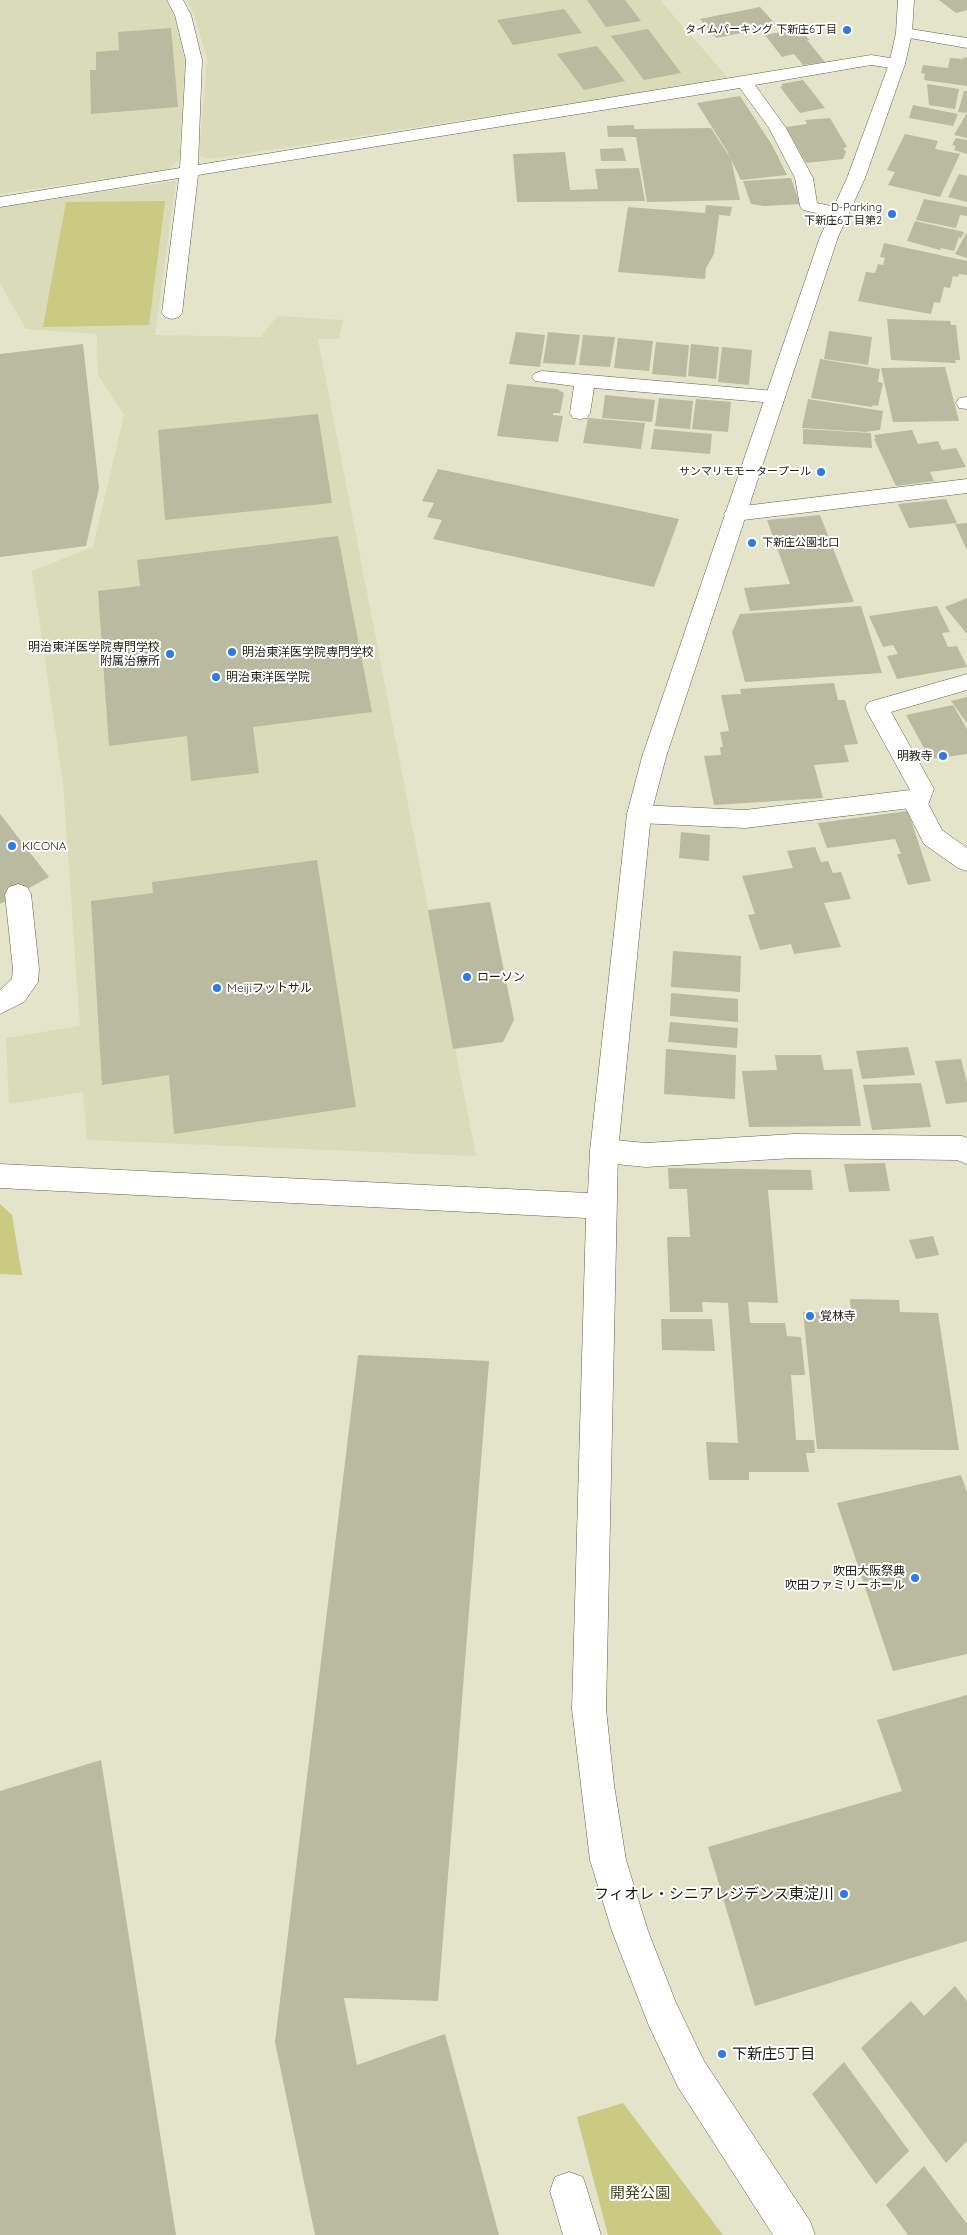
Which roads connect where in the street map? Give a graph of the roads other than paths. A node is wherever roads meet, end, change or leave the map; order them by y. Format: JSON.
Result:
{"nodes":[{"id":1,"x":175,"y":0,"type":"edge"},
{"id":2,"x":906,"y":0,"type":"edge"},
{"id":3,"x":904,"y":34,"type":"junction"},
{"id":4,"x":967,"y":43,"type":"edge"},
{"id":5,"x":897,"y":64,"type":"junction"},
{"id":6,"x":744,"y":82,"type":"junction"},
{"id":7,"x":189,"y":172,"type":"junction"},
{"id":8,"x":0,"y":202,"type":"edge"},
{"id":9,"x":840,"y":213,"type":"junction"},
{"id":10,"x":172,"y":313,"type":"dead end"},
{"id":11,"x":542,"y":377,"type":"dead end"},
{"id":12,"x":585,"y":380,"type":"junction"},
{"id":13,"x":775,"y":397,"type":"junction"},
{"id":14,"x":580,"y":413,"type":"dead end"},
{"id":15,"x":967,"y":486,"type":"edge"},
{"id":16,"x":735,"y":514,"type":"junction"},
{"id":17,"x":967,"y":682,"type":"edge"},
{"id":18,"x":913,"y":799,"type":"junction"},
{"id":19,"x":639,"y":814,"type":"junction"},
{"id":20,"x":967,"y":861,"type":"edge"},
{"id":21,"x":18,"y":894,"type":"dead end"},
{"id":22,"x":0,"y":1003,"type":"edge"},
{"id":23,"x":604,"y":1151,"type":"junction"},
{"id":24,"x":967,"y":1152,"type":"edge"},
{"id":25,"x":0,"y":1176,"type":"edge"},
{"id":26,"x":601,"y":1206,"type":"junction"},
{"id":27,"x":569,"y":2191,"type":"dead end"},
{"id":28,"x":582,"y":2235,"type":"edge"},
{"id":29,"x":796,"y":2235,"type":"edge"}],
"edges":[{"from":1,"to":7,"type":"street"},
{"from":2,"to":3,"type":"street"},
{"from":3,"to":4,"type":"street"},
{"from":3,"to":5,"type":"street"},
{"from":5,"to":6,"type":"street"},
{"from":5,"to":9,"type":"street"},
{"from":6,"to":7,"type":"street"},
{"from":6,"to":9,"type":"street"},
{"from":7,"to":8,"type":"street"},
{"from":7,"to":10,"type":"street"},
{"from":9,"to":13,"type":"street"},
{"from":11,"to":12,"type":"street"},
{"from":12,"to":13,"type":"street"},
{"from":12,"to":14,"type":"street"},
{"from":13,"to":16,"type":"street"},
{"from":15,"to":16,"type":"street"},
{"from":16,"to":19,"type":"street"},
{"from":17,"to":18,"type":"street"},
{"from":18,"to":19,"type":"street"},
{"from":18,"to":20,"type":"street"},
{"from":19,"to":23,"type":"street"},
{"from":21,"to":22,"type":"street"},
{"from":23,"to":24,"type":"street"},
{"from":23,"to":26,"type":"street"},
{"from":25,"to":26,"type":"street"},
{"from":26,"to":29,"type":"street"},
{"from":27,"to":28,"type":"street"}]}
